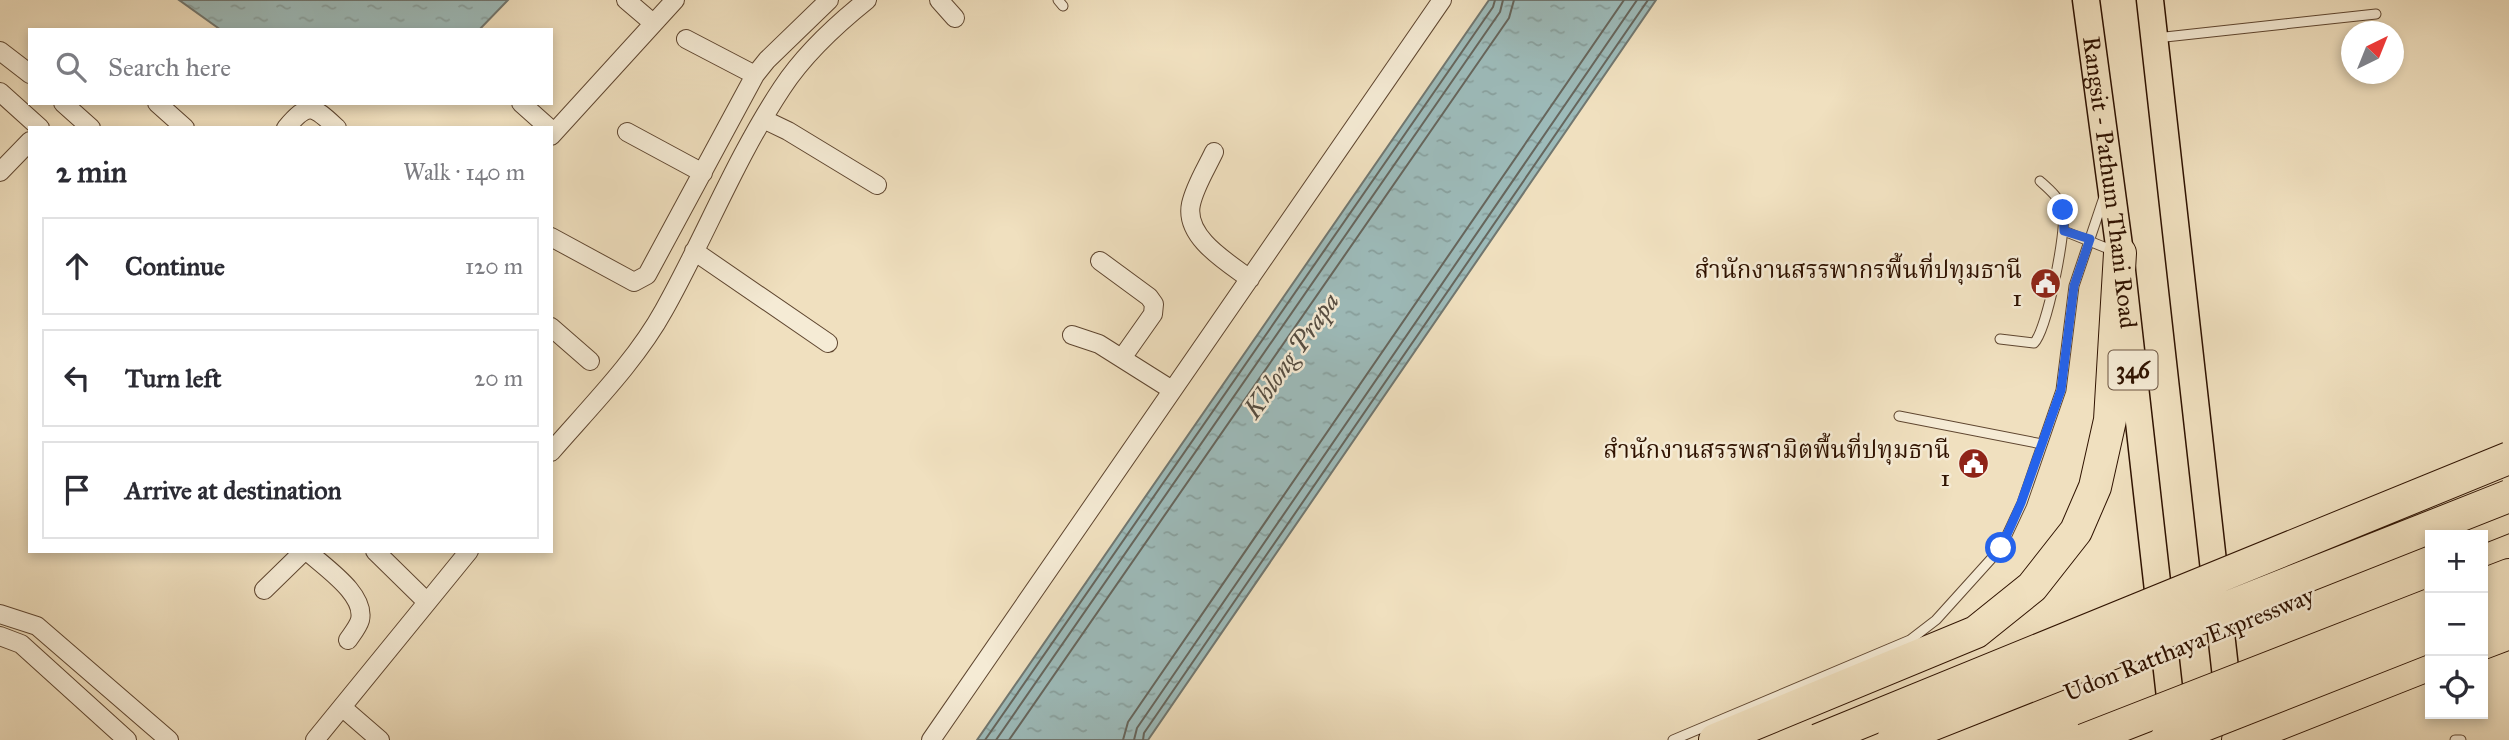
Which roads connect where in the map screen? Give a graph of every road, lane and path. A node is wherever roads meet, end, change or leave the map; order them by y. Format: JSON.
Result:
{"nodes":[{"id":1,"x":626,"y":0,"type":"edge"},
{"id":2,"x":674,"y":0,"type":"edge"},
{"id":3,"x":830,"y":0,"type":"edge"},
{"id":4,"x":867,"y":0,"type":"edge"},
{"id":5,"x":939,"y":0,"type":"edge"},
{"id":6,"x":1442,"y":0,"type":"edge"},
{"id":7,"x":2086,"y":0,"type":"edge"},
{"id":8,"x":2150,"y":0,"type":"edge"},
{"id":9,"x":2376,"y":14,"type":"dead end"},
{"id":10,"x":955,"y":18,"type":"dead end"},
{"id":11,"x":653,"y":23,"type":"junction"},
{"id":12,"x":686,"y":39,"type":"dead end"},
{"id":13,"x":2154,"y":39,"type":"junction"},
{"id":14,"x":0,"y":51,"type":"edge"},
{"id":15,"x":28,"y":72,"type":"edge"},
{"id":16,"x":755,"y":75,"type":"junction"},
{"id":17,"x":0,"y":92,"type":"edge"},
{"id":18,"x":65,"y":105,"type":"edge"},
{"id":19,"x":159,"y":105,"type":"edge"},
{"id":20,"x":523,"y":105,"type":"edge"},
{"id":21,"x":764,"y":119,"type":"junction"},
{"id":22,"x":38,"y":126,"type":"edge"},
{"id":23,"x":89,"y":126,"type":"edge"},
{"id":24,"x":183,"y":126,"type":"edge"},
{"id":25,"x":288,"y":126,"type":"edge"},
{"id":26,"x":335,"y":126,"type":"edge"},
{"id":27,"x":546,"y":126,"type":"edge"},
{"id":28,"x":553,"y":131,"type":"edge"},
{"id":29,"x":627,"y":132,"type":"dead end"},
{"id":30,"x":28,"y":143,"type":"edge"},
{"id":31,"x":1213,"y":152,"type":"dead end"},
{"id":32,"x":0,"y":172,"type":"edge"},
{"id":33,"x":703,"y":173,"type":"junction"},
{"id":34,"x":2110,"y":178,"type":"junction"},
{"id":35,"x":2040,"y":181,"type":"dead end"},
{"id":36,"x":877,"y":185,"type":"dead end"},
{"id":37,"x":2064,"y":231,"type":"junction"},
{"id":38,"x":553,"y":238,"type":"edge"},
{"id":39,"x":2090,"y":239,"type":"junction"},
{"id":40,"x":694,"y":251,"type":"junction"},
{"id":41,"x":2120,"y":253,"type":"junction"},
{"id":42,"x":1100,"y":261,"type":"dead end"},
{"id":43,"x":1250,"y":279,"type":"junction"},
{"id":44,"x":553,"y":329,"type":"edge"},
{"id":45,"x":1072,"y":335,"type":"dead end"},
{"id":46,"x":2000,"y":339,"type":"dead end"},
{"id":47,"x":828,"y":343,"type":"dead end"},
{"id":48,"x":1122,"y":358,"type":"junction"},
{"id":49,"x":590,"y":361,"type":"dead end"},
{"id":50,"x":1171,"y":390,"type":"junction"},
{"id":51,"x":1899,"y":416,"type":"dead end"},
{"id":52,"x":2042,"y":444,"type":"junction"},
{"id":53,"x":553,"y":450,"type":"edge"},
{"id":54,"x":2509,"y":458,"type":"edge"},
{"id":55,"x":2509,"y":496,"type":"edge"},
{"id":56,"x":2509,"y":516,"type":"edge"},
{"id":57,"x":2474,"y":530,"type":"edge"},
{"id":58,"x":2425,"y":549,"type":"edge"},
{"id":59,"x":303,"y":553,"type":"edge"},
{"id":60,"x":307,"y":553,"type":"edge"},
{"id":61,"x":377,"y":553,"type":"edge"},
{"id":62,"x":465,"y":553,"type":"edge"},
{"id":63,"x":2509,"y":575,"type":"edge"},
{"id":64,"x":2488,"y":583,"type":"edge"},
{"id":65,"x":264,"y":590,"type":"dead end"},
{"id":66,"x":428,"y":602,"type":"junction"},
{"id":67,"x":2509,"y":605,"type":"edge"},
{"id":68,"x":2425,"y":607,"type":"edge"},
{"id":69,"x":2488,"y":613,"type":"edge"},
{"id":70,"x":0,"y":614,"type":"edge"},
{"id":71,"x":37,"y":626,"type":"junction"},
{"id":72,"x":2509,"y":633,"type":"edge"},
{"id":73,"x":0,"y":636,"type":"edge"},
{"id":74,"x":2425,"y":637,"type":"edge"},
{"id":75,"x":348,"y":640,"type":"dead end"},
{"id":76,"x":2488,"y":641,"type":"edge"},
{"id":77,"x":22,"y":644,"type":"junction"},
{"id":78,"x":2425,"y":666,"type":"edge"},
{"id":79,"x":343,"y":708,"type":"junction"},
{"id":80,"x":128,"y":740,"type":"edge"},
{"id":81,"x":169,"y":740,"type":"edge"},
{"id":82,"x":315,"y":740,"type":"edge"},
{"id":83,"x":380,"y":740,"type":"edge"},
{"id":84,"x":931,"y":740,"type":"edge"},
{"id":85,"x":1674,"y":740,"type":"edge"},
{"id":86,"x":1715,"y":740,"type":"edge"},
{"id":87,"x":1818,"y":740,"type":"edge"},
{"id":88,"x":1893,"y":740,"type":"edge"},
{"id":89,"x":1947,"y":740,"type":"edge"},
{"id":90,"x":2084,"y":740,"type":"edge"},
{"id":91,"x":2166,"y":740,"type":"edge"},
{"id":92,"x":2175,"y":740,"type":"edge"},
{"id":93,"x":2235,"y":740,"type":"edge"},
{"id":94,"x":2455,"y":740,"type":"edge"},
{"id":95,"x":2461,"y":740,"type":"edge"}],
"edges":[{"from":1,"to":11,"type":"street"},
{"from":2,"to":11,"type":"street"},
{"from":3,"to":16,"type":"street"},
{"from":4,"to":21,"type":"street"},
{"from":5,"to":10,"type":"street"},
{"from":6,"to":43,"type":"street"},
{"from":7,"to":34,"type":"main road","name":"Rangsit - Pathum Thani Road","number":"346"},
{"from":8,"to":13,"type":"main road","number":"346"},
{"from":9,"to":13,"type":"lane"},
{"from":11,"to":28,"type":"street"},
{"from":12,"to":16,"type":"street"},
{"from":13,"to":93,"type":"main road","number":"346"},
{"from":14,"to":15,"type":"street"},
{"from":16,"to":33,"type":"street"},
{"from":17,"to":22,"type":"street"},
{"from":18,"to":23,"type":"street"},
{"from":19,"to":24,"type":"street"},
{"from":20,"to":27,"type":"street"},
{"from":21,"to":36,"type":"street"},
{"from":21,"to":40,"type":"street"},
{"from":25,"to":26,"type":"street"},
{"from":29,"to":33,"type":"street"},
{"from":30,"to":32,"type":"street"},
{"from":31,"to":43,"type":"street"},
{"from":33,"to":38,"type":"street"},
{"from":34,"to":39,"type":"lane"},
{"from":34,"to":41,"type":"main road","name":"Rangsit - Pathum Thani Road","number":"346"},
{"from":35,"to":37,"type":"lane"},
{"from":37,"to":39,"type":"lane"},
{"from":37,"to":46,"type":"lane"},
{"from":39,"to":41,"type":"lane"},
{"from":39,"to":52,"type":"lane"},
{"from":40,"to":47,"type":"street"},
{"from":40,"to":53,"type":"street"},
{"from":41,"to":86,"type":"highway"},
{"from":41,"to":92,"type":"main road","name":"Rangsit - Pathum Thani Road","number":"346"},
{"from":42,"to":48,"type":"street"},
{"from":43,"to":50,"type":"street"},
{"from":44,"to":49,"type":"street"},
{"from":45,"to":48,"type":"street"},
{"from":48,"to":50,"type":"street"},
{"from":50,"to":84,"type":"street"},
{"from":51,"to":52,"type":"lane"},
{"from":52,"to":85,"type":"lane"},
{"from":54,"to":87,"type":"highway","bridge":true},
{"from":55,"to":88,"type":"highway","bridge":true},
{"from":56,"to":57,"type":"highway"},
{"from":58,"to":89,"type":"highway","name":"Udon Ratthaya Expressway"},
{"from":59,"to":65,"type":"street"},
{"from":60,"to":75,"type":"street"},
{"from":61,"to":66,"type":"street"},
{"from":62,"to":66,"type":"street"},
{"from":63,"to":64,"type":"highway"},
{"from":66,"to":79,"type":"street"},
{"from":67,"to":69,"type":"highway"},
{"from":68,"to":90,"type":"highway","name":"Udon Ratthaya Expressway","bridge":true},
{"from":70,"to":71,"type":"street"},
{"from":71,"to":77,"type":"street"},
{"from":71,"to":81,"type":"street"},
{"from":72,"to":76,"type":"highway"},
{"from":73,"to":77,"type":"street"},
{"from":74,"to":91,"type":"highway","bridge":true},
{"from":77,"to":80,"type":"street"},
{"from":78,"to":93,"type":"highway"},
{"from":79,"to":82,"type":"street"},
{"from":79,"to":83,"type":"street"},
{"from":94,"to":95,"type":"lane"}]}
